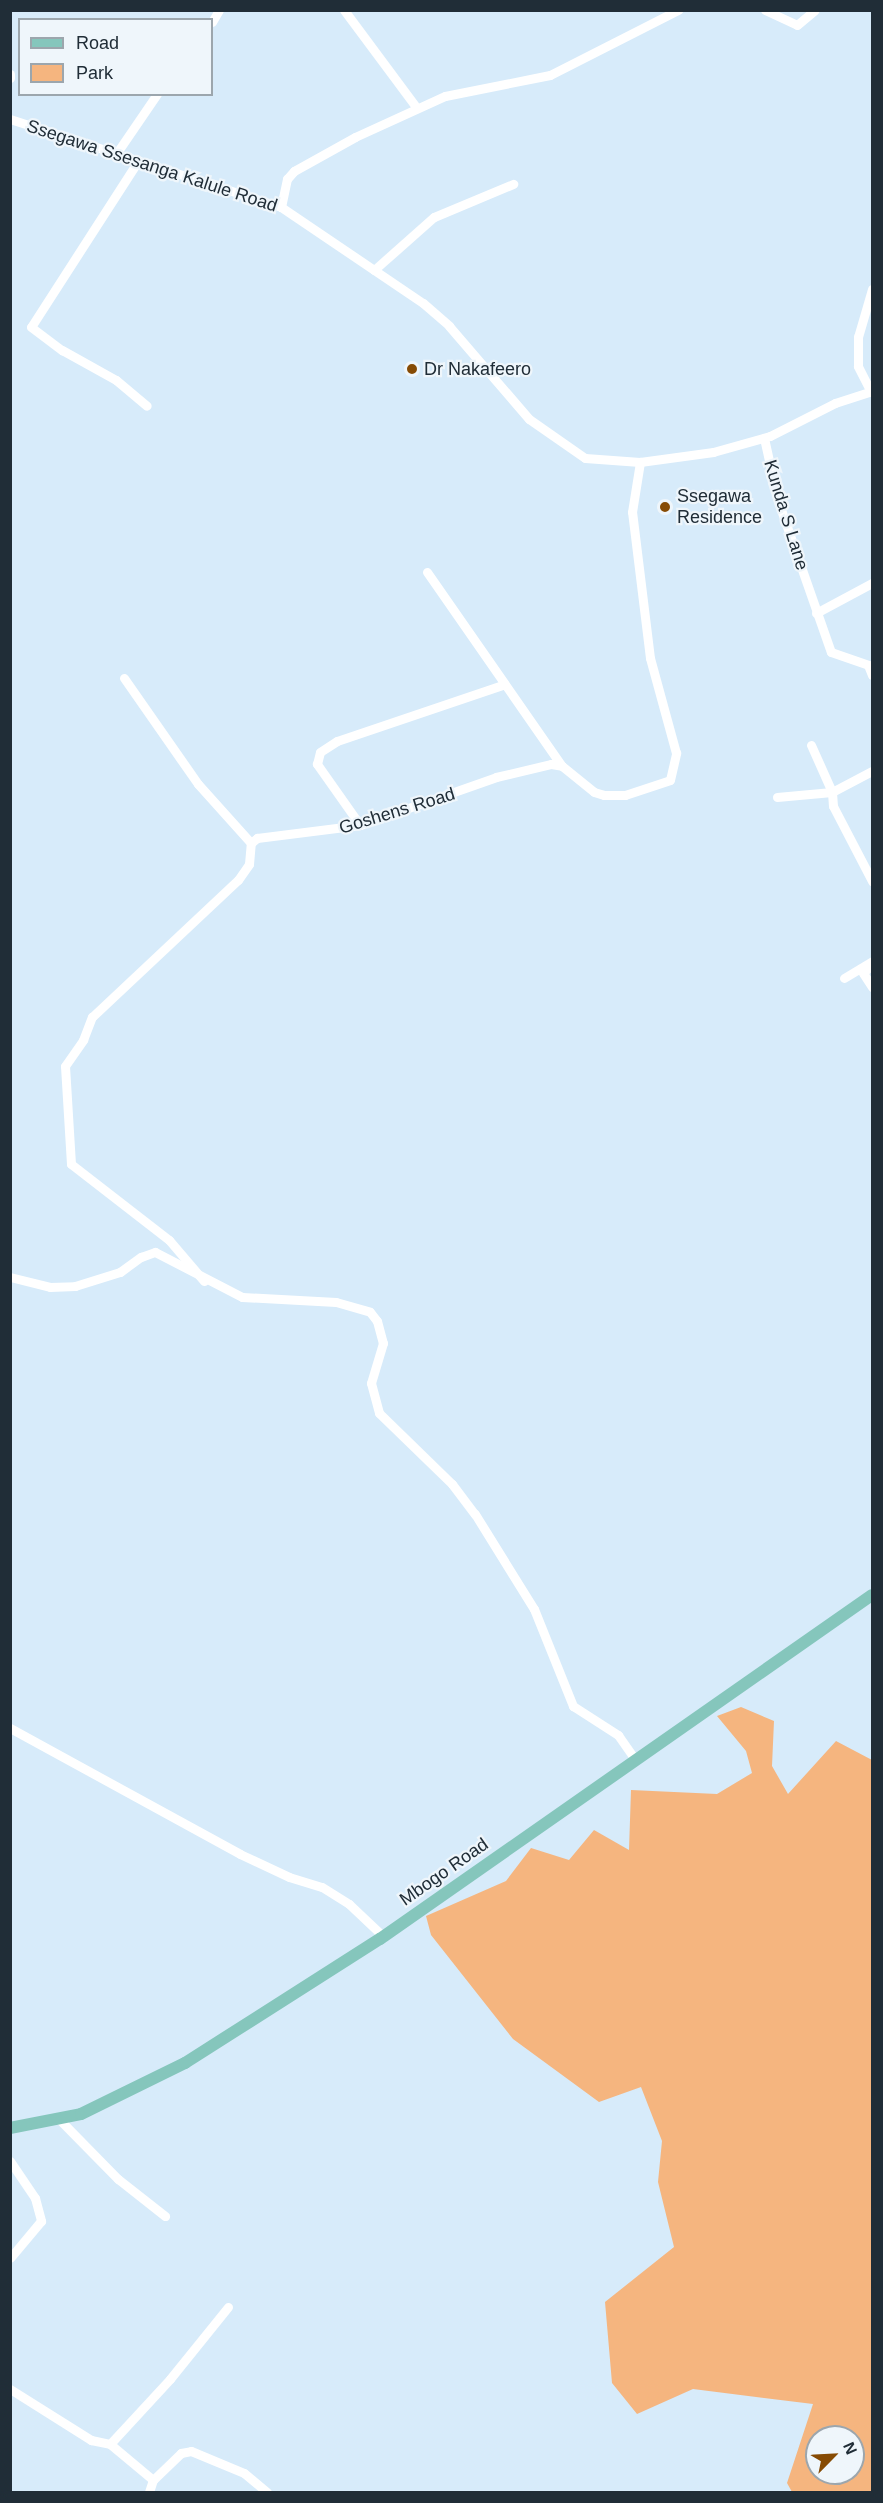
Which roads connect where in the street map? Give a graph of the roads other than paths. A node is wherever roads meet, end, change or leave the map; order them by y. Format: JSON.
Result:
{"nodes":[{"id":1,"x":344,"y":10,"type":"edge"},
{"id":2,"x":678,"y":10,"type":"edge"},
{"id":3,"x":765,"y":10,"type":"edge"},
{"id":4,"x":815,"y":10,"type":"edge"},
{"id":5,"x":156,"y":96,"type":"edge"},
{"id":6,"x":416,"y":107,"type":"junction"},
{"id":7,"x":10,"y":119,"type":"edge"},
{"id":8,"x":116,"y":154,"type":"junction"},
{"id":9,"x":138,"y":161,"type":"junction"},
{"id":10,"x":513,"y":184,"type":"dead end"},
{"id":11,"x":281,"y":207,"type":"junction"},
{"id":12,"x":374,"y":270,"type":"junction"},
{"id":13,"x":873,"y":290,"type":"edge"},
{"id":14,"x":872,"y":391,"type":"edge"},
{"id":15,"x":147,"y":406,"type":"dead end"},
{"id":16,"x":764,"y":438,"type":"junction"},
{"id":17,"x":640,"y":462,"type":"junction"},
{"id":18,"x":427,"y":572,"type":"dead end"},
{"id":19,"x":873,"y":583,"type":"edge"},
{"id":20,"x":816,"y":613,"type":"junction"},
{"id":21,"x":873,"y":675,"type":"edge"},
{"id":22,"x":124,"y":678,"type":"dead end"},
{"id":23,"x":505,"y":684,"type":"junction"},
{"id":24,"x":811,"y":745,"type":"dead end"},
{"id":25,"x":562,"y":766,"type":"junction"},
{"id":26,"x":873,"y":771,"type":"edge"},
{"id":27,"x":832,"y":792,"type":"junction"},
{"id":28,"x":777,"y":797,"type":"dead end"},
{"id":29,"x":360,"y":825,"type":"junction"},
{"id":30,"x":251,"y":843,"type":"junction"},
{"id":31,"x":873,"y":881,"type":"edge"},
{"id":32,"x":873,"y":962,"type":"edge"},
{"id":33,"x":844,"y":978,"type":"dead end"},
{"id":34,"x":873,"y":987,"type":"edge"},
{"id":35,"x":10,"y":1276,"type":"edge"},
{"id":36,"x":204,"y":1281,"type":"junction"},
{"id":37,"x":873,"y":1595,"type":"edge"},
{"id":38,"x":10,"y":1728,"type":"edge"},
{"id":39,"x":635,"y":1759,"type":"junction"},
{"id":40,"x":384,"y":1936,"type":"junction"},
{"id":41,"x":58,"y":2118,"type":"junction"},
{"id":42,"x":10,"y":2128,"type":"edge"},
{"id":43,"x":10,"y":2161,"type":"edge"},
{"id":44,"x":165,"y":2216,"type":"dead end"},
{"id":45,"x":10,"y":2258,"type":"edge"},
{"id":46,"x":228,"y":2307,"type":"dead end"},
{"id":47,"x":10,"y":2389,"type":"edge"},
{"id":48,"x":110,"y":2444,"type":"junction"},
{"id":49,"x":153,"y":2480,"type":"junction"},
{"id":50,"x":149,"y":2493,"type":"edge"},
{"id":51,"x":267,"y":2493,"type":"edge"}],
"edges":[{"from":1,"to":6,"type":"street"},
{"from":2,"to":6,"type":"street"},
{"from":3,"to":4,"type":"street"},
{"from":5,"to":8,"type":"street"},
{"from":6,"to":11,"type":"street"},
{"from":7,"to":8,"type":"street","name":"Ssegawa Ssesanga Kalule Road"},
{"from":8,"to":9,"type":"street","name":"Ssegawa Ssesanga Kalule Road"},
{"from":9,"to":11,"type":"street","name":"Ssegawa Ssesanga Kalule Road"},
{"from":9,"to":15,"type":"street"},
{"from":10,"to":12,"type":"street"},
{"from":11,"to":12,"type":"street","name":"Ssegawa Ssesanga Kalule Road"},
{"from":12,"to":17,"type":"street","name":"Ssegawa Ssesanga Kalule Road"},
{"from":13,"to":14,"type":"street"},
{"from":14,"to":16,"type":"street","name":"Ssegawa Ssesanga Kalule Road"},
{"from":16,"to":17,"type":"street","name":"Ssegawa Ssesanga Kalule Road"},
{"from":16,"to":20,"type":"street","name":"Kunda S Lane"},
{"from":17,"to":25,"type":"street"},
{"from":18,"to":23,"type":"street"},
{"from":19,"to":20,"type":"street"},
{"from":20,"to":21,"type":"street","name":"Kunda S Lane"},
{"from":22,"to":30,"type":"street"},
{"from":23,"to":25,"type":"street"},
{"from":23,"to":29,"type":"street"},
{"from":24,"to":27,"type":"street"},
{"from":25,"to":29,"type":"street","name":"Goshens Road"},
{"from":26,"to":27,"type":"street"},
{"from":27,"to":28,"type":"street"},
{"from":27,"to":31,"type":"street"},
{"from":29,"to":30,"type":"street","name":"Goshens Road"},
{"from":30,"to":36,"type":"street"},
{"from":32,"to":33,"type":"street"},
{"from":32,"to":34,"type":"street"},
{"from":35,"to":36,"type":"street"},
{"from":36,"to":39,"type":"street"},
{"from":37,"to":39,"type":"main road","name":"Mbogo Road"},
{"from":38,"to":40,"type":"street"},
{"from":39,"to":40,"type":"main road","name":"Mbogo Road"},
{"from":40,"to":41,"type":"main road","name":"Mbogo Road"},
{"from":41,"to":42,"type":"main road","name":"Mbogo Road"},
{"from":41,"to":44,"type":"street"},
{"from":43,"to":45,"type":"street"},
{"from":46,"to":48,"type":"street"},
{"from":47,"to":48,"type":"street"},
{"from":48,"to":49,"type":"street"},
{"from":49,"to":50,"type":"street"},
{"from":49,"to":51,"type":"street"}]}
